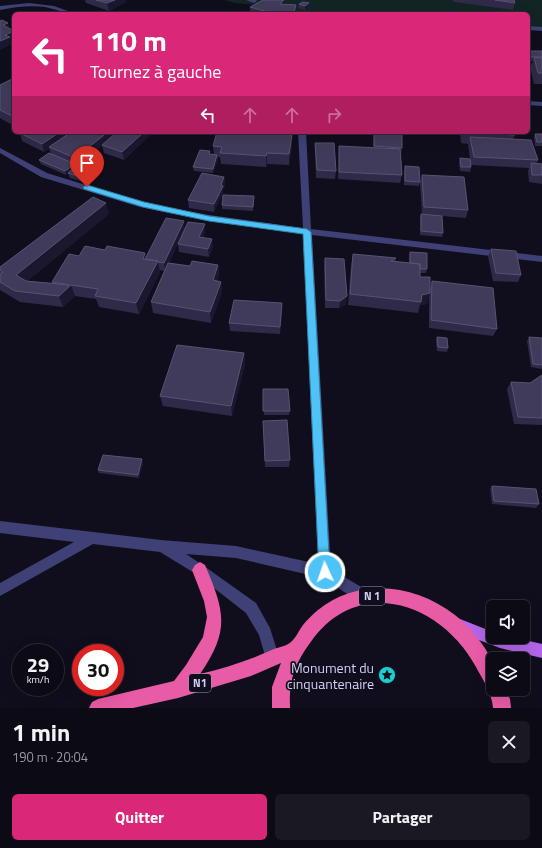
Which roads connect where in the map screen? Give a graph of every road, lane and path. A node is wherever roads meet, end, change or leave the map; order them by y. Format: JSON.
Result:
{"nodes":[{"id":1,"x":0,"y":8,"type":"edge"},
{"id":2,"x":68,"y":12,"type":"edge"},
{"id":3,"x":530,"y":28,"type":"edge"},
{"id":4,"x":542,"y":29,"type":"edge"},
{"id":5,"x":530,"y":103,"type":"edge"},
{"id":6,"x":542,"y":104,"type":"edge"},
{"id":7,"x":302,"y":134,"type":"edge"},
{"id":8,"x":0,"y":150,"type":"edge"},
{"id":9,"x":307,"y":232,"type":"junction"},
{"id":10,"x":542,"y":259,"type":"edge"},
{"id":11,"x":0,"y":527,"type":"edge"},
{"id":12,"x":92,"y":538,"type":"junction"},
{"id":13,"x":161,"y":546,"type":"junction"},
{"id":14,"x":200,"y":570,"type":"junction"},
{"id":15,"x":325,"y":572,"type":"junction"},
{"id":16,"x":0,"y":590,"type":"edge"},
{"id":17,"x":363,"y":596,"type":"junction"},
{"id":18,"x":454,"y":624,"type":"junction"},
{"id":19,"x":294,"y":649,"type":"junction"},
{"id":20,"x":542,"y":651,"type":"edge"},
{"id":21,"x":272,"y":658,"type":"junction"},
{"id":22,"x":486,"y":666,"type":"edge"},
{"id":23,"x":178,"y":689,"type":"junction"},
{"id":24,"x":500,"y":696,"type":"edge"},
{"id":25,"x":98,"y":708,"type":"edge"},
{"id":26,"x":104,"y":708,"type":"edge"},
{"id":27,"x":281,"y":708,"type":"edge"},
{"id":28,"x":502,"y":708,"type":"edge"}],
"edges":[{"from":1,"to":2,"type":"street"},
{"from":3,"to":4,"type":"street"},
{"from":5,"to":6,"type":"street"},
{"from":7,"to":9,"type":"street"},
{"from":8,"to":9,"type":"street"},
{"from":9,"to":10,"type":"street"},
{"from":9,"to":15,"type":"street"},
{"from":11,"to":12,"type":"street"},
{"from":12,"to":13,"type":"street"},
{"from":12,"to":16,"type":"street"},
{"from":13,"to":14,"type":"street"},
{"from":13,"to":15,"type":"street"},
{"from":14,"to":21,"type":"street"},
{"from":14,"to":23,"type":"highway"},
{"from":15,"to":17,"type":"street"},
{"from":17,"to":18,"type":"highway","number":"N 1"},
{"from":17,"to":19,"type":"highway","number":"N 1"},
{"from":18,"to":20,"type":"main road"},
{"from":18,"to":22,"type":"highway","number":"N 1"},
{"from":19,"to":21,"type":"highway","number":"N1"},
{"from":19,"to":27,"type":"highway","number":"N 1"},
{"from":21,"to":23,"type":"highway","number":"N1"},
{"from":23,"to":26,"type":"highway","number":"N1"},
{"from":24,"to":28,"type":"highway"},
{"from":25,"to":26,"type":"highway","number":"N1"}]}
